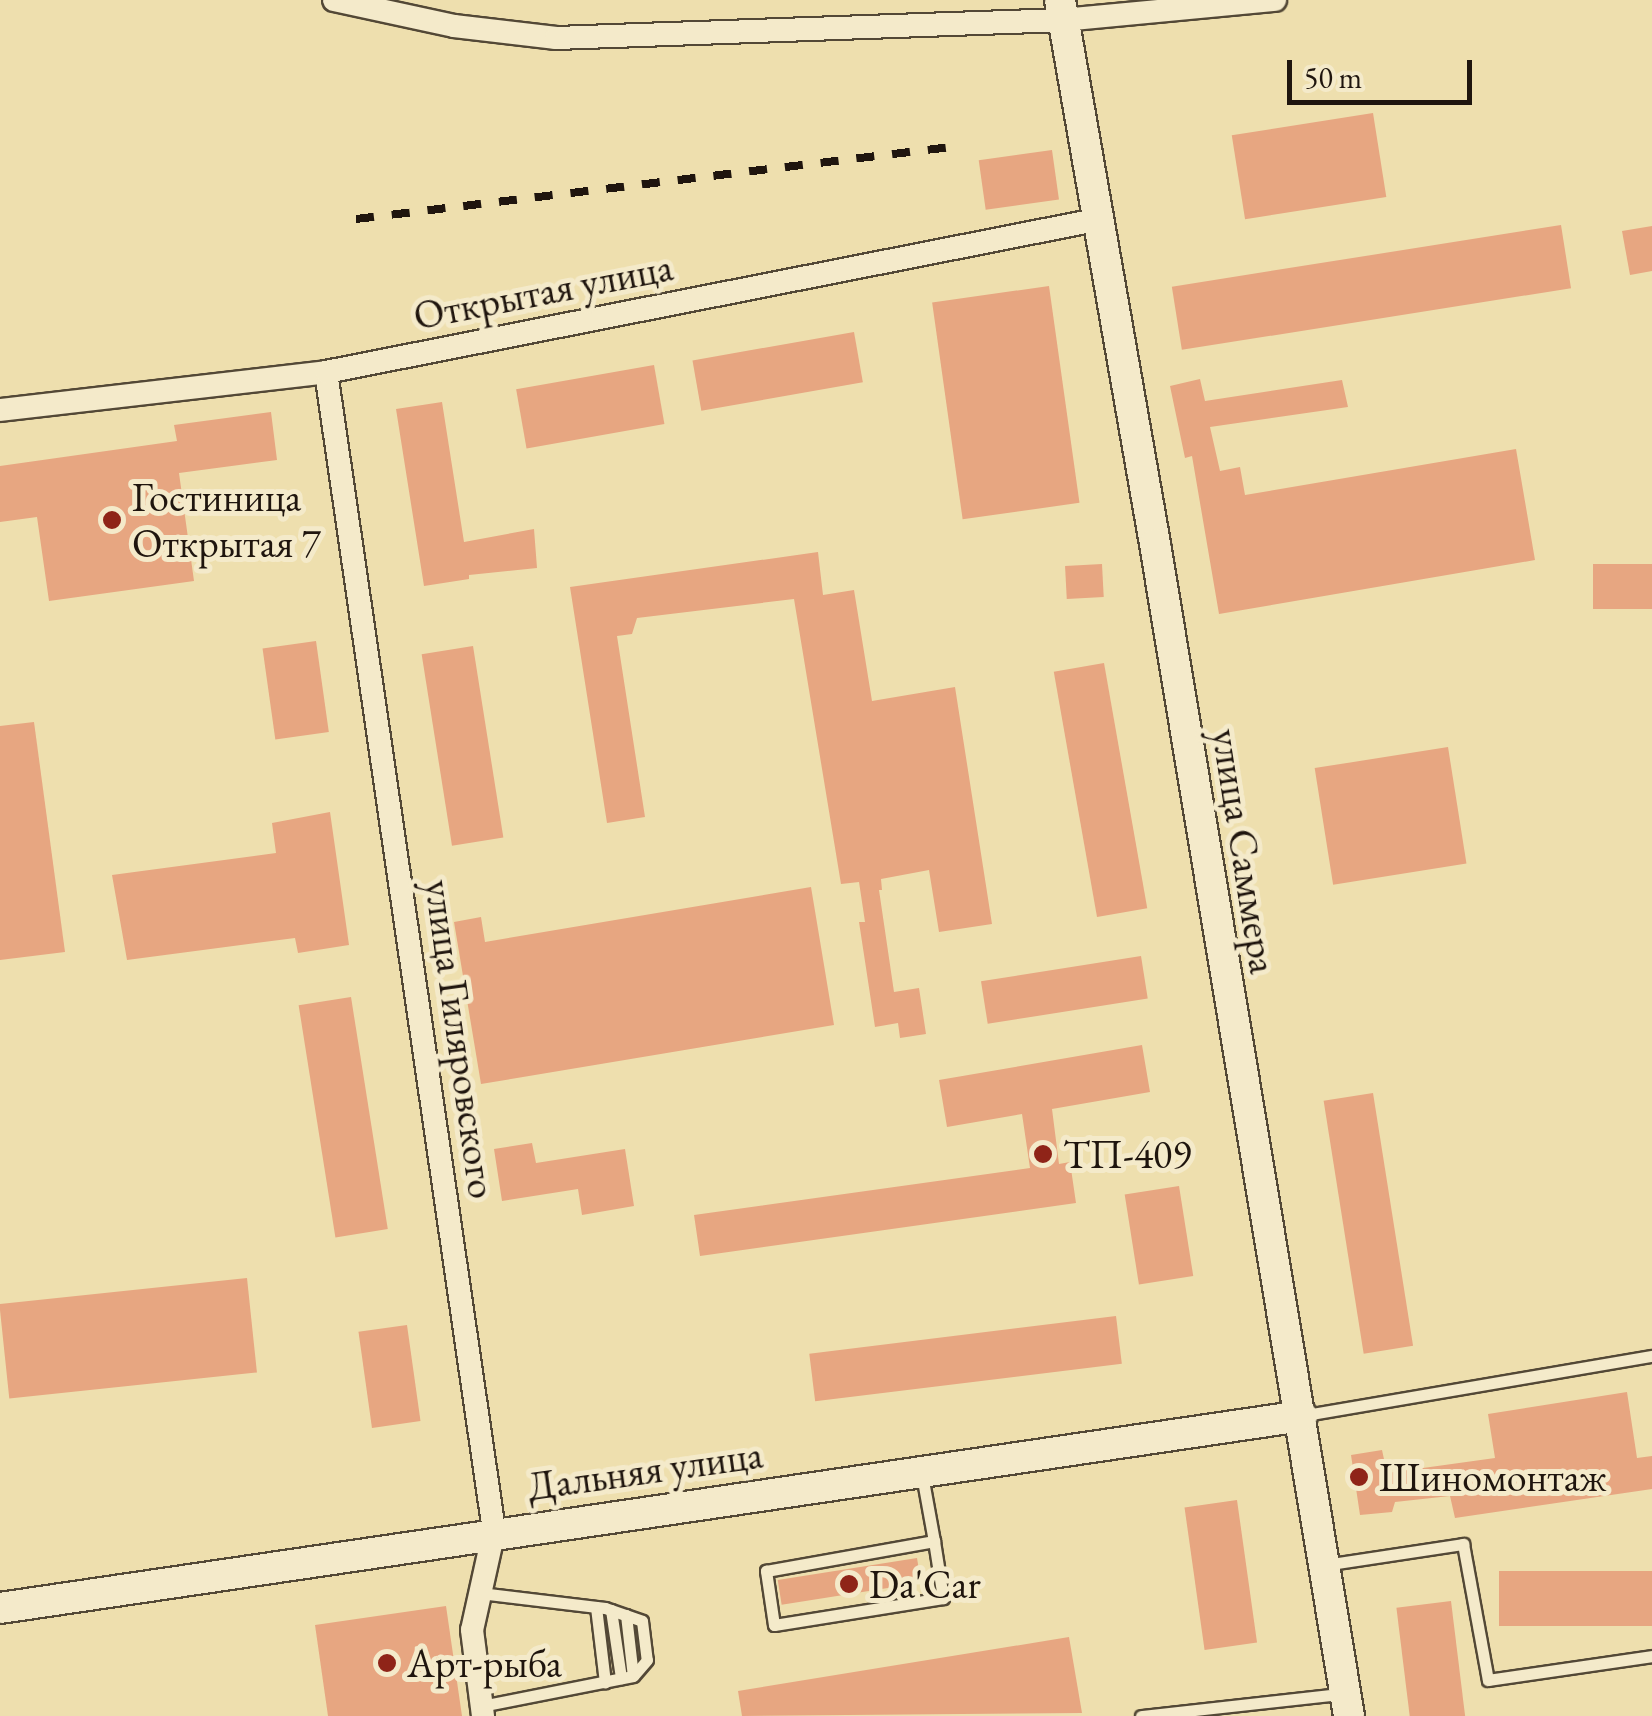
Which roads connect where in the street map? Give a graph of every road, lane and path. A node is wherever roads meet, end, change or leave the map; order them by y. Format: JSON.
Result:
{"nodes":[{"id":1,"x":335,"y":0,"type":"edge"},
{"id":2,"x":1275,"y":0,"type":"edge"},
{"id":3,"x":1062,"y":10,"type":"edge"},
{"id":4,"x":1096,"y":220,"type":"junction"},
{"id":5,"x":326,"y":372,"type":"junction"},
{"id":6,"x":0,"y":410,"type":"edge"},
{"id":7,"x":1652,"y":1356,"type":"edge"},
{"id":8,"x":1302,"y":1416,"type":"junction"},
{"id":9,"x":921,"y":1471,"type":"junction"},
{"id":10,"x":494,"y":1531,"type":"junction"},
{"id":11,"x":934,"y":1541,"type":"junction"},
{"id":12,"x":1324,"y":1565,"type":"junction"},
{"id":13,"x":480,"y":1593,"type":"junction"},
{"id":14,"x":596,"y":1607,"type":"junction"},
{"id":15,"x":0,"y":1608,"type":"edge"},
{"id":16,"x":611,"y":1610,"type":"junction"},
{"id":17,"x":1652,"y":1656,"type":"edge"},
{"id":18,"x":627,"y":1677,"type":"junction"},
{"id":19,"x":605,"y":1682,"type":"junction"},
{"id":20,"x":1347,"y":1705,"type":"edge"},
{"id":21,"x":482,"y":1711,"type":"edge"},
{"id":22,"x":1140,"y":1716,"type":"edge"}],
"edges":[{"from":1,"to":3,"type":"street"},
{"from":2,"to":3,"type":"street"},
{"from":3,"to":4,"type":"street","name":"улица Саммера"},
{"from":4,"to":5,"type":"street","name":"Открытая улица"},
{"from":4,"to":8,"type":"street","name":"улица Саммера"},
{"from":5,"to":6,"type":"street","name":"Открытая улица"},
{"from":5,"to":10,"type":"street","name":"улица Гиляровского"},
{"from":7,"to":8,"type":"lane"},
{"from":8,"to":9,"type":"street","name":"Дальняя улица"},
{"from":8,"to":12,"type":"street","name":"улица Саммера"},
{"from":9,"to":10,"type":"street","name":"Дальняя улица"},
{"from":9,"to":11,"type":"lane"},
{"from":10,"to":13,"type":"street","name":"улица Гиляровского"},
{"from":10,"to":15,"type":"street","name":"Дальняя улица"},
{"from":11,"to":11,"type":"lane"},
{"from":12,"to":17,"type":"lane"},
{"from":12,"to":20,"type":"street","name":"улица Саммера"},
{"from":13,"to":14,"type":"lane"},
{"from":13,"to":21,"type":"street","name":"улица Гиляровского"},
{"from":14,"to":16,"type":"lane"},
{"from":14,"to":19,"type":"lane"},
{"from":16,"to":18,"type":"lane"},
{"from":16,"to":18,"type":"lane"},
{"from":18,"to":19,"type":"lane"},
{"from":19,"to":21,"type":"lane"},
{"from":20,"to":22,"type":"lane"}]}
